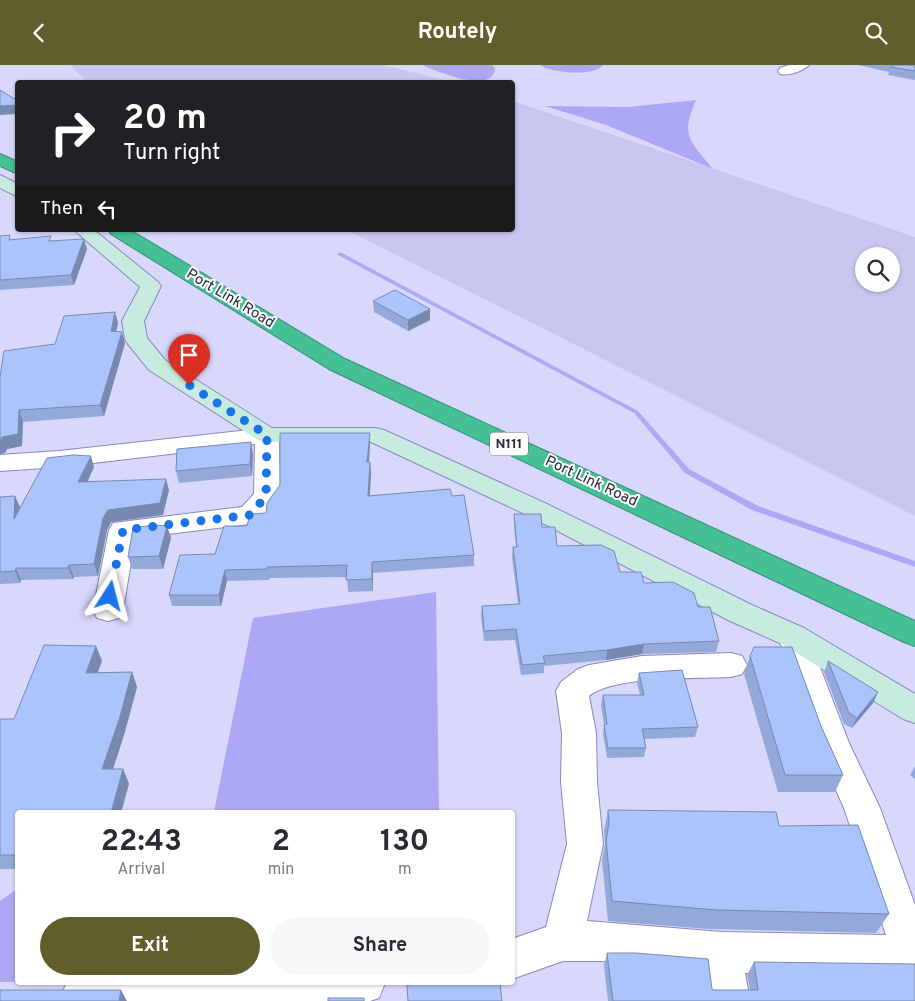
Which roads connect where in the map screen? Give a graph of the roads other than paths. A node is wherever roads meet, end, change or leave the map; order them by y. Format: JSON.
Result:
{"nodes":[{"id":1,"x":802,"y":65,"type":"edge"},
{"id":2,"x":785,"y":71,"type":"dead end"},
{"id":3,"x":0,"y":159,"type":"edge"},
{"id":4,"x":15,"y":167,"type":"edge"},
{"id":5,"x":0,"y":180,"type":"edge"},
{"id":6,"x":15,"y":190,"type":"edge"},
{"id":7,"x":85,"y":232,"type":"edge"},
{"id":8,"x":120,"y":232,"type":"edge"},
{"id":9,"x":267,"y":435,"type":"junction"},
{"id":10,"x":0,"y":463,"type":"edge"},
{"id":11,"x":108,"y":610,"type":"dead end"},
{"id":12,"x":915,"y":633,"type":"edge"},
{"id":13,"x":793,"y":636,"type":"junction"},
{"id":14,"x":731,"y":665,"type":"dead end"},
{"id":15,"x":915,"y":710,"type":"edge"},
{"id":16,"x":563,"y":941,"type":"junction"},
{"id":17,"x":722,"y":952,"type":"junction"},
{"id":18,"x":515,"y":958,"type":"edge"},
{"id":19,"x":354,"y":985,"type":"edge"},
{"id":20,"x":47,"y":992,"type":"edge"},
{"id":21,"x":141,"y":996,"type":"edge"},
{"id":22,"x":729,"y":1001,"type":"edge"}],
"edges":[{"from":1,"to":2,"type":"street"},
{"from":3,"to":4,"type":"highway"},
{"from":5,"to":6,"type":"street"},
{"from":7,"to":9,"type":"street"},
{"from":8,"to":12,"type":"highway","name":"Port Link Road","number":"N111"},
{"from":9,"to":10,"type":"street"},
{"from":9,"to":11,"type":"street"},
{"from":9,"to":13,"type":"street"},
{"from":13,"to":15,"type":"street"},
{"from":13,"to":17,"type":"street"},
{"from":14,"to":16,"type":"street"},
{"from":16,"to":17,"type":"street"},
{"from":16,"to":18,"type":"street"},
{"from":17,"to":22,"type":"street"},
{"from":19,"to":21,"type":"street"},
{"from":20,"to":21,"type":"street"}]}
